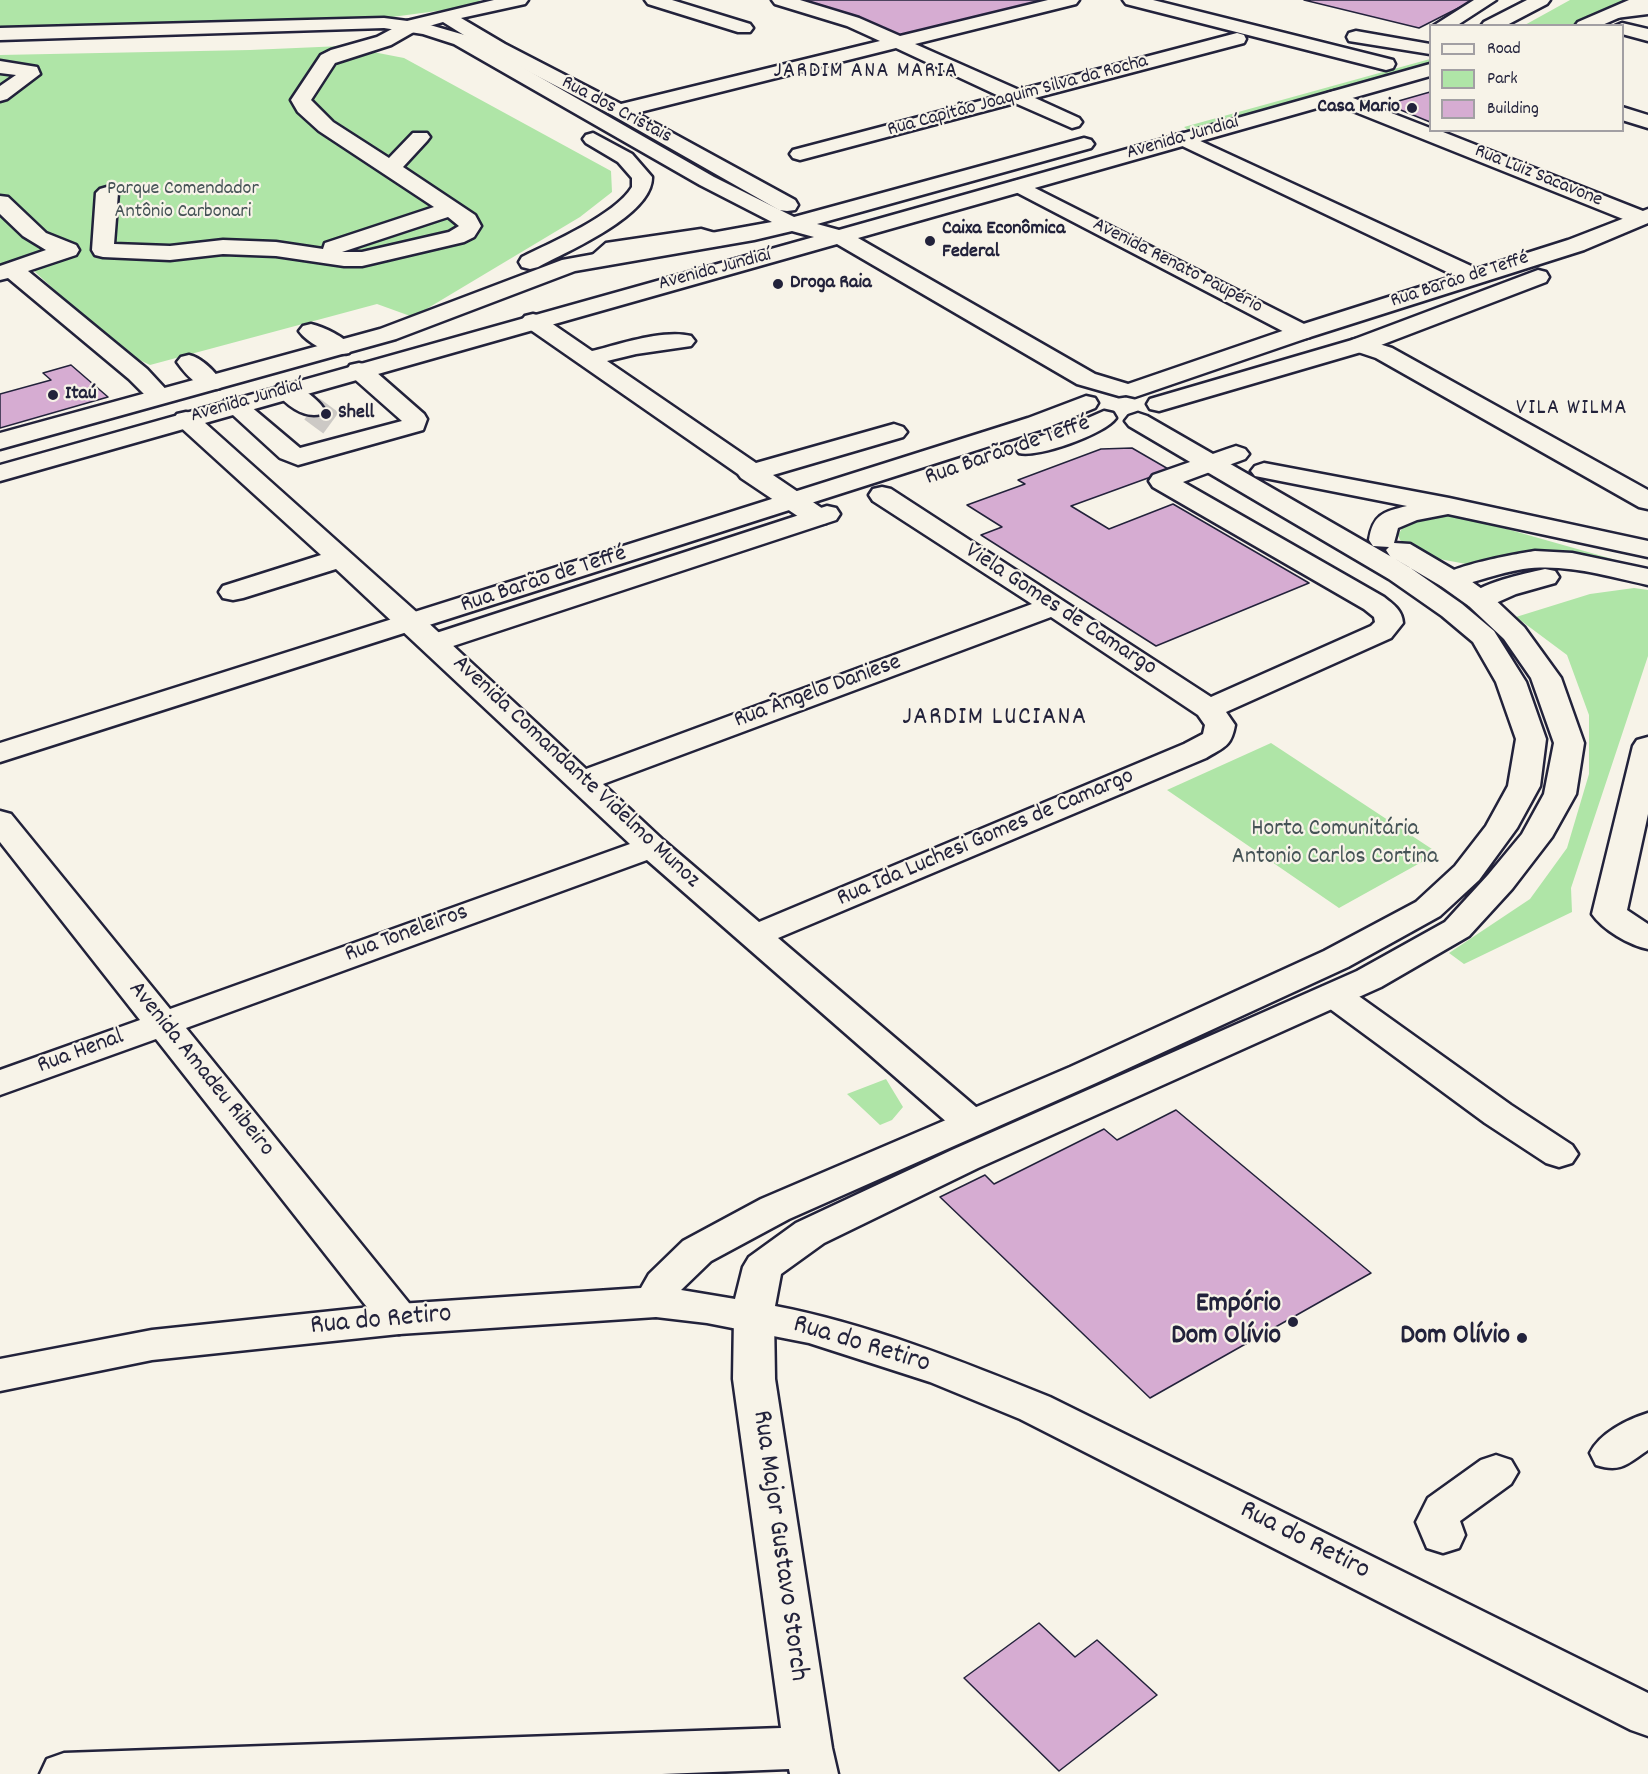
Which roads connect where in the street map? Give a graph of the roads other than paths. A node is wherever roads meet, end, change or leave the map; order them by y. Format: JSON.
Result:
{"nodes":[{"id":1,"x":519,"y":0,"type":"edge"},
{"id":2,"x":654,"y":0,"type":"edge"},
{"id":3,"x":781,"y":0,"type":"edge"},
{"id":4,"x":1070,"y":0,"type":"edge"},
{"id":5,"x":1132,"y":0,"type":"edge"},
{"id":6,"x":1488,"y":0,"type":"edge"},
{"id":7,"x":1492,"y":0,"type":"edge"},
{"id":8,"x":1644,"y":0,"type":"edge"},
{"id":9,"x":1217,"y":3,"type":"dead end"},
{"id":10,"x":1534,"y":4,"type":"edge"},
{"id":11,"x":1648,"y":9,"type":"edge"},
{"id":12,"x":445,"y":16,"type":"junction"},
{"id":13,"x":1605,"y":23,"type":"edge"},
{"id":14,"x":1446,"y":24,"type":"edge"},
{"id":15,"x":1494,"y":24,"type":"edge"},
{"id":16,"x":413,"y":25,"type":"junction"},
{"id":17,"x":744,"y":28,"type":"dead end"},
{"id":18,"x":1624,"y":28,"type":"edge"},
{"id":19,"x":1321,"y":29,"type":"dead end"},
{"id":20,"x":0,"y":34,"type":"edge"},
{"id":21,"x":1340,"y":34,"type":"dead end"},
{"id":22,"x":1648,"y":35,"type":"edge"},
{"id":23,"x":1237,"y":39,"type":"dead end"},
{"id":24,"x":384,"y":41,"type":"junction"},
{"id":25,"x":897,"y":41,"type":"junction"},
{"id":26,"x":408,"y":45,"type":"dead end"},
{"id":27,"x":0,"y":46,"type":"edge"},
{"id":28,"x":1429,"y":50,"type":"edge"},
{"id":29,"x":1429,"y":51,"type":"edge"},
{"id":30,"x":1386,"y":64,"type":"junction"},
{"id":31,"x":0,"y":67,"type":"edge"},
{"id":32,"x":1429,"y":70,"type":"edge"},
{"id":33,"x":1342,"y":75,"type":"dead end"},
{"id":34,"x":0,"y":95,"type":"edge"},
{"id":35,"x":1019,"y":96,"type":"junction"},
{"id":36,"x":1335,"y":97,"type":"junction"},
{"id":37,"x":619,"y":111,"type":"junction"},
{"id":38,"x":1624,"y":113,"type":"edge"},
{"id":39,"x":1072,"y":122,"type":"dead end"},
{"id":40,"x":1648,"y":122,"type":"edge"},
{"id":41,"x":1181,"y":129,"type":"junction"},
{"id":42,"x":581,"y":133,"type":"dead end"},
{"id":43,"x":420,"y":137,"type":"dead end"},
{"id":44,"x":1107,"y":137,"type":"dead end"},
{"id":45,"x":800,"y":154,"type":"dead end"},
{"id":46,"x":391,"y":168,"type":"junction"},
{"id":47,"x":731,"y":175,"type":"junction"},
{"id":48,"x":707,"y":182,"type":"junction"},
{"id":49,"x":1019,"y":186,"type":"junction"},
{"id":50,"x":107,"y":193,"type":"dead end"},
{"id":51,"x":0,"y":202,"type":"edge"},
{"id":52,"x":854,"y":206,"type":"junction"},
{"id":53,"x":759,"y":208,"type":"junction"},
{"id":54,"x":789,"y":215,"type":"junction"},
{"id":55,"x":1646,"y":222,"type":"edge"},
{"id":56,"x":842,"y":237,"type":"junction"},
{"id":57,"x":818,"y":243,"type":"junction"},
{"id":58,"x":68,"y":250,"type":"junction"},
{"id":59,"x":103,"y":250,"type":"junction"},
{"id":60,"x":524,"y":265,"type":"junction"},
{"id":61,"x":6,"y":271,"type":"edge"},
{"id":62,"x":1474,"y":276,"type":"junction"},
{"id":63,"x":1515,"y":286,"type":"junction"},
{"id":64,"x":512,"y":287,"type":"junction"},
{"id":65,"x":428,"y":320,"type":"junction"},
{"id":66,"x":533,"y":321,"type":"junction"},
{"id":67,"x":311,"y":331,"type":"dead end"},
{"id":68,"x":1302,"y":332,"type":"junction"},
{"id":69,"x":683,"y":340,"type":"dead end"},
{"id":70,"x":1360,"y":345,"type":"junction"},
{"id":71,"x":341,"y":348,"type":"junction"},
{"id":72,"x":588,"y":359,"type":"junction"},
{"id":73,"x":189,"y":362,"type":"dead end"},
{"id":74,"x":359,"y":370,"type":"junction"},
{"id":75,"x":211,"y":383,"type":"junction"},
{"id":76,"x":287,"y":390,"type":"junction"},
{"id":77,"x":160,"y":396,"type":"junction"},
{"id":78,"x":1142,"y":402,"type":"junction"},
{"id":79,"x":234,"y":405,"type":"junction"},
{"id":80,"x":1093,"y":406,"type":"junction"},
{"id":81,"x":186,"y":419,"type":"junction"},
{"id":82,"x":260,"y":428,"type":"junction"},
{"id":83,"x":894,"y":432,"type":"dead end"},
{"id":84,"x":0,"y":441,"type":"edge"},
{"id":85,"x":212,"y":441,"type":"junction"},
{"id":86,"x":356,"y":442,"type":"junction"},
{"id":87,"x":1223,"y":458,"type":"junction"},
{"id":88,"x":1264,"y":471,"type":"junction"},
{"id":89,"x":0,"y":473,"type":"edge"},
{"id":90,"x":750,"y":473,"type":"junction"},
{"id":91,"x":882,"y":495,"type":"junction"},
{"id":92,"x":791,"y":501,"type":"junction"},
{"id":93,"x":1648,"y":501,"type":"edge"},
{"id":94,"x":1449,"y":506,"type":"junction"},
{"id":95,"x":817,"y":517,"type":"junction"},
{"id":96,"x":1383,"y":540,"type":"junction"},
{"id":97,"x":1648,"y":549,"type":"edge"},
{"id":98,"x":340,"y":558,"type":"junction"},
{"id":99,"x":1600,"y":567,"type":"junction"},
{"id":100,"x":1648,"y":577,"type":"edge"},
{"id":101,"x":1451,"y":580,"type":"junction"},
{"id":102,"x":233,"y":592,"type":"dead end"},
{"id":103,"x":487,"y":600,"type":"junction"},
{"id":104,"x":1479,"y":600,"type":"junction"},
{"id":105,"x":1054,"y":606,"type":"junction"},
{"id":106,"x":474,"y":630,"type":"junction"},
{"id":107,"x":423,"y":633,"type":"junction"},
{"id":108,"x":1209,"y":709,"type":"junction"},
{"id":109,"x":1648,"y":746,"type":"edge"},
{"id":110,"x":0,"y":753,"type":"edge"},
{"id":111,"x":582,"y":780,"type":"junction"},
{"id":112,"x":0,"y":821,"type":"edge"},
{"id":113,"x":652,"y":847,"type":"junction"},
{"id":114,"x":754,"y":936,"type":"junction"},
{"id":115,"x":1648,"y":939,"type":"edge"},
{"id":116,"x":1334,"y":994,"type":"junction"},
{"id":117,"x":163,"y":1023,"type":"junction"},
{"id":118,"x":0,"y":1083,"type":"edge"},
{"id":119,"x":970,"y":1122,"type":"junction"},
{"id":120,"x":1559,"y":1154,"type":"dead end"},
{"id":121,"x":964,"y":1159,"type":"junction"},
{"id":122,"x":656,"y":1302,"type":"junction"},
{"id":123,"x":754,"y":1317,"type":"junction"},
{"id":124,"x":399,"y":1319,"type":"junction"},
{"id":125,"x":0,"y":1375,"type":"edge"},
{"id":126,"x":1648,"y":1429,"type":"edge"},
{"id":127,"x":1611,"y":1453,"type":"dead end"},
{"id":128,"x":1496,"y":1472,"type":"dead end"},
{"id":129,"x":1443,"y":1535,"type":"dead end"},
{"id":130,"x":1648,"y":1716,"type":"edge"},
{"id":131,"x":811,"y":1761,"type":"edge"},
{"id":132,"x":64,"y":1774,"type":"edge"}],
"edges":[{"from":1,"to":12,"type":"main road"},
{"from":2,"to":17,"type":"main road"},
{"from":3,"to":25,"type":"main road"},
{"from":4,"to":25,"type":"main road"},
{"from":5,"to":30,"type":"main road"},
{"from":6,"to":14,"type":"main road"},
{"from":7,"to":10,"type":"main road"},
{"from":8,"to":13,"type":"main road"},
{"from":9,"to":19,"type":"main road"},
{"from":10,"to":15,"type":"main road"},
{"from":11,"to":13,"type":"main road"},
{"from":12,"to":16,"type":"main road"},
{"from":12,"to":37,"type":"main road","name":"Rua dos Cristais"},
{"from":16,"to":20,"type":"main road"},
{"from":16,"to":24,"type":"main road"},
{"from":16,"to":48,"type":"main road"},
{"from":18,"to":22,"type":"main road"},
{"from":21,"to":28,"type":"main road"},
{"from":23,"to":35,"type":"main road","name":"Rua Capitão Joaquim Silva da Rocha"},
{"from":24,"to":26,"type":"main road"},
{"from":24,"to":27,"type":"main road"},
{"from":24,"to":46,"type":"main road"},
{"from":25,"to":35,"type":"main road"},
{"from":25,"to":37,"type":"main road"},
{"from":29,"to":30,"type":"main road"},
{"from":30,"to":33,"type":"main road"},
{"from":31,"to":34,"type":"main road"},
{"from":32,"to":36,"type":"main road","name":"Avenida Jundiaí"},
{"from":35,"to":39,"type":"main road"},
{"from":35,"to":45,"type":"main road","name":"Rua Capitão Joaquim Silva da Rocha"},
{"from":36,"to":41,"type":"main road","name":"Avenida Jundiaí"},
{"from":36,"to":55,"type":"main road","name":"Rua Luiz Sacavone"},
{"from":37,"to":47,"type":"main road","name":"Rua dos Cristais"},
{"from":38,"to":40,"type":"main road"},
{"from":41,"to":49,"type":"main road","name":"Avenida Jundiaí"},
{"from":41,"to":62,"type":"main road"},
{"from":42,"to":60,"type":"main road"},
{"from":43,"to":46,"type":"main road"},
{"from":44,"to":52,"type":"main road","name":"Avenida Jundiaí"},
{"from":46,"to":59,"type":"main road"},
{"from":47,"to":48,"type":"main road"},
{"from":47,"to":54,"type":"main road","name":"Rua dos Cristais"},
{"from":48,"to":53,"type":"main road"},
{"from":49,"to":56,"type":"main road","name":"Avenida Jundiaí"},
{"from":49,"to":68,"type":"main road","name":"Avenida Renato Paupério"},
{"from":50,"to":59,"type":"main road"},
{"from":51,"to":58,"type":"main road"},
{"from":52,"to":53,"type":"main road"},
{"from":52,"to":54,"type":"main road","name":"Avenida Jundiaí"},
{"from":53,"to":54,"type":"main road"},
{"from":54,"to":56,"type":"main road"},
{"from":54,"to":64,"type":"main road","name":"Avenida Jundiaí"},
{"from":55,"to":62,"type":"main road","name":"Rua Barão de Teffé"},
{"from":55,"to":63,"type":"main road","name":"Rua Barão de Teffé"},
{"from":56,"to":57,"type":"main road","name":"Avenida Jundiaí"},
{"from":56,"to":78,"type":"main road"},
{"from":57,"to":66,"type":"main road","name":"Avenida Jundiaí"},
{"from":57,"to":80,"type":"main road"},
{"from":58,"to":59,"type":"main road"},
{"from":58,"to":61,"type":"main road"},
{"from":60,"to":64,"type":"main road"},
{"from":60,"to":65,"type":"main road"},
{"from":61,"to":77,"type":"main road"},
{"from":62,"to":63,"type":"main road"},
{"from":62,"to":68,"type":"main road","name":"Rua Barão de Teffé"},
{"from":63,"to":70,"type":"main road","name":"Rua Barão de Teffé"},
{"from":64,"to":65,"type":"main road","name":"Avenida Jundiaí"},
{"from":64,"to":66,"type":"main road"},
{"from":65,"to":71,"type":"main road","name":"Avenida Jundiaí"},
{"from":66,"to":72,"type":"main road"},
{"from":66,"to":74,"type":"main road","name":"Avenida Jundiaí"},
{"from":67,"to":71,"type":"main road"},
{"from":68,"to":70,"type":"main road","name":"Avenida Renato Paupério"},
{"from":68,"to":78,"type":"main road","name":"Rua Barão de Teffé"},
{"from":69,"to":72,"type":"main road"},
{"from":70,"to":78,"type":"main road","name":"Rua Barão de Teffé"},
{"from":70,"to":93,"type":"main road","name":"Avenida Renato Paupério"},
{"from":71,"to":75,"type":"main road","name":"Avenida Jundiaí"},
{"from":72,"to":90,"type":"main road"},
{"from":73,"to":75,"type":"main road"},
{"from":74,"to":76,"type":"main road","name":"Avenida Jundiaí"},
{"from":74,"to":86,"type":"main road"},
{"from":75,"to":77,"type":"main road","name":"Avenida Jundiaí"},
{"from":76,"to":79,"type":"main road","name":"Avenida Jundiaí"},
{"from":76,"to":86,"type":"main road"},
{"from":77,"to":84,"type":"main road","name":"Avenida Jundiaí"},
{"from":78,"to":80,"type":"main road"},
{"from":78,"to":80,"type":"main road"},
{"from":78,"to":87,"type":"main road"},
{"from":79,"to":81,"type":"main road","name":"Avenida Jundiaí"},
{"from":79,"to":82,"type":"main road"},
{"from":80,"to":91,"type":"main road","name":"Rua Barão de Teffé"},
{"from":80,"to":92,"type":"main road","name":"Rua Barão de Teffé"},
{"from":81,"to":85,"type":"main road","name":"Avenida Comandante Videlmo Munoz"},
{"from":81,"to":89,"type":"main road","name":"Avenida Jundiaí"},
{"from":82,"to":85,"type":"main road"},
{"from":82,"to":86,"type":"main road"},
{"from":83,"to":90,"type":"main road"},
{"from":85,"to":98,"type":"main road","name":"Avenida Comandante Videlmo Munoz"},
{"from":87,"to":88,"type":"main road","name":"Rua Major Gustavo Storch"},
{"from":87,"to":108,"type":"main road"},
{"from":87,"to":119,"type":"main road"},
{"from":88,"to":94,"type":"main road"},
{"from":88,"to":96,"type":"main road","name":"Rua Major Gustavo Storch"},
{"from":90,"to":92,"type":"main road"},
{"from":91,"to":95,"type":"main road","name":"Rua Barão de Teffé"},
{"from":91,"to":105,"type":"main road","name":"Viela Gomes de Camargo"},
{"from":92,"to":95,"type":"main road"},
{"from":92,"to":103,"type":"main road","name":"Rua Barão de Teffé"},
{"from":94,"to":96,"type":"main road"},
{"from":94,"to":97,"type":"main road"},
{"from":95,"to":106,"type":"main road","name":"Rua Barão de Teffé"},
{"from":96,"to":101,"type":"main road","name":"Rua Major Gustavo Storch"},
{"from":98,"to":102,"type":"main road"},
{"from":98,"to":107,"type":"main road","name":"Avenida Comandante Videlmo Munoz"},
{"from":99,"to":100,"type":"main road"},
{"from":99,"to":101,"type":"main road"},
{"from":99,"to":104,"type":"main road"},
{"from":101,"to":104,"type":"main road","name":"Rua Major Gustavo Storch"},
{"from":103,"to":106,"type":"main road"},
{"from":103,"to":107,"type":"main road","name":"Rua Barão de Teffé"},
{"from":104,"to":116,"type":"main road","name":"Rua Major Gustavo Storch"},
{"from":105,"to":108,"type":"main road","name":"Viela Gomes de Camargo"},
{"from":105,"to":111,"type":"main road","name":"Rua Ângelo Daniese"},
{"from":106,"to":107,"type":"main road","name":"Rua Barão de Teffé"},
{"from":107,"to":110,"type":"main road","name":"Rua Barão de Teffé"},
{"from":107,"to":111,"type":"main road","name":"Avenida Comandante Videlmo Munoz"},
{"from":108,"to":114,"type":"main road","name":"Rua Ida Luchesi Gomes de Camargo"},
{"from":109,"to":115,"type":"main road"},
{"from":111,"to":113,"type":"main road","name":"Avenida Comandante Videlmo Munoz"},
{"from":112,"to":117,"type":"main road","name":"Avenida Amadeu Ribeiro"},
{"from":113,"to":114,"type":"main road","name":"Avenida Comandante Videlmo Munoz"},
{"from":113,"to":117,"type":"main road","name":"Rua Toneleiros"},
{"from":114,"to":119,"type":"main road","name":"Avenida Comandante Videlmo Munoz"},
{"from":116,"to":120,"type":"main road"},
{"from":116,"to":121,"type":"main road","name":"Rua Major Gustavo Storch"},
{"from":117,"to":118,"type":"main road","name":"Rua Henal"},
{"from":117,"to":124,"type":"main road","name":"Avenida Amadeu Ribeiro"},
{"from":119,"to":121,"type":"main road"},
{"from":119,"to":122,"type":"main road"},
{"from":121,"to":123,"type":"main road","name":"Rua Major Gustavo Storch"},
{"from":122,"to":123,"type":"main road","name":"Rua do Retiro"},
{"from":122,"to":124,"type":"main road","name":"Rua do Retiro"},
{"from":123,"to":130,"type":"main road","name":"Rua do Retiro"},
{"from":123,"to":131,"type":"main road","name":"Rua Major Gustavo Storch"},
{"from":124,"to":125,"type":"main road","name":"Rua do Retiro"},
{"from":126,"to":127,"type":"main road"},
{"from":128,"to":129,"type":"main road"},
{"from":131,"to":132,"type":"main road"}]}
